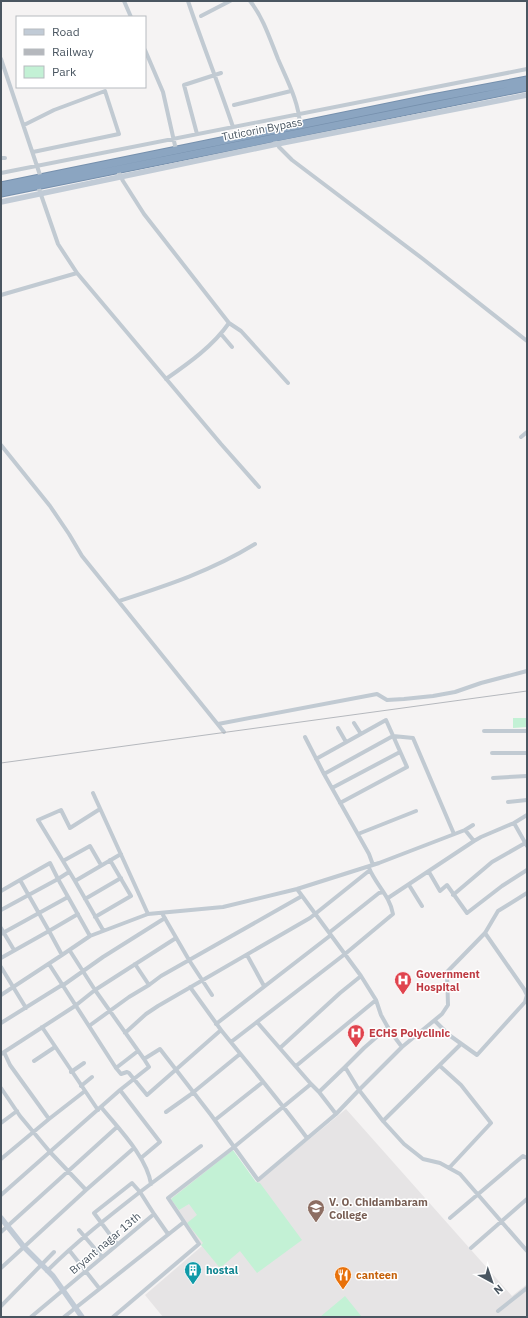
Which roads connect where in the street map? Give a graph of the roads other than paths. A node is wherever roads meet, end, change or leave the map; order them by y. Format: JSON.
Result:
{"nodes":[{"id":1,"x":124,"y":1,"type":"edge"},
{"id":2,"x":188,"y":1,"type":"edge"},
{"id":3,"x":230,"y":1,"type":"edge"},
{"id":4,"x":250,"y":1,"type":"edge"},
{"id":5,"x":131,"y":16,"type":"edge"},
{"id":6,"x":201,"y":16,"type":"dead end"},
{"id":7,"x":146,"y":52,"type":"edge"},
{"id":8,"x":1,"y":59,"type":"edge"},
{"id":9,"x":527,"y":69,"type":"edge"},
{"id":10,"x":221,"y":73,"type":"dead end"},
{"id":11,"x":215,"y":74,"type":"junction"},
{"id":12,"x":527,"y":80,"type":"edge"},
{"id":13,"x":527,"y":87,"type":"edge"},
{"id":14,"x":291,"y":91,"type":"junction"},
{"id":15,"x":527,"y":95,"type":"edge"},
{"id":16,"x":234,"y":104,"type":"dead end"},
{"id":17,"x":300,"y":114,"type":"junction"},
{"id":18,"x":24,"y":125,"type":"junction"},
{"id":19,"x":300,"y":125,"type":"junction"},
{"id":20,"x":233,"y":127,"type":"junction"},
{"id":21,"x":197,"y":134,"type":"junction"},
{"id":22,"x":174,"y":139,"type":"junction"},
{"id":23,"x":275,"y":141,"type":"junction"},
{"id":24,"x":176,"y":150,"type":"junction"},
{"id":25,"x":33,"y":152,"type":"junction"},
{"id":26,"x":37,"y":166,"type":"junction"},
{"id":27,"x":117,"y":170,"type":"junction"},
{"id":28,"x":1,"y":173,"type":"edge"},
{"id":29,"x":121,"y":177,"type":"junction"},
{"id":30,"x":41,"y":178,"type":"junction"},
{"id":31,"x":1,"y":186,"type":"edge"},
{"id":32,"x":38,"y":186,"type":"junction"},
{"id":33,"x":1,"y":193,"type":"edge"},
{"id":34,"x":41,"y":194,"type":"junction"},
{"id":35,"x":1,"y":202,"type":"edge"},
{"id":36,"x":77,"y":273,"type":"junction"},
{"id":37,"x":1,"y":295,"type":"edge"},
{"id":38,"x":229,"y":323,"type":"junction"},
{"id":39,"x":221,"y":334,"type":"junction"},
{"id":40,"x":527,"y":341,"type":"edge"},
{"id":41,"x":232,"y":347,"type":"dead end"},
{"id":42,"x":166,"y":379,"type":"junction"},
{"id":43,"x":288,"y":383,"type":"dead end"},
{"id":44,"x":527,"y":432,"type":"edge"},
{"id":45,"x":521,"y":437,"type":"dead end"},
{"id":46,"x":1,"y":446,"type":"edge"},
{"id":47,"x":258,"y":487,"type":"dead end"},
{"id":48,"x":255,"y":544,"type":"dead end"},
{"id":49,"x":119,"y":601,"type":"junction"},
{"id":50,"x":527,"y":671,"type":"edge"},
{"id":51,"x":354,"y":723,"type":"dead end"},
{"id":52,"x":218,"y":724,"type":"dead end"},
{"id":53,"x":338,"y":728,"type":"dead end"},
{"id":54,"x":484,"y":731,"type":"dead end"},
{"id":55,"x":527,"y":731,"type":"edge"},
{"id":56,"x":224,"y":732,"type":"dead end"},
{"id":57,"x":361,"y":734,"type":"junction"},
{"id":58,"x":393,"y":736,"type":"junction"},
{"id":59,"x":305,"y":737,"type":"dead end"},
{"id":60,"x":346,"y":742,"type":"junction"},
{"id":61,"x":400,"y":752,"type":"junction"},
{"id":62,"x":492,"y":753,"type":"dead end"},
{"id":63,"x":527,"y":753,"type":"edge"},
{"id":64,"x":316,"y":759,"type":"junction"},
{"id":65,"x":324,"y":774,"type":"junction"},
{"id":66,"x":527,"y":776,"type":"edge"},
{"id":67,"x":494,"y":778,"type":"dead end"},
{"id":68,"x":332,"y":788,"type":"junction"},
{"id":69,"x":93,"y":793,"type":"dead end"},
{"id":70,"x":527,"y":800,"type":"edge"},
{"id":71,"x":508,"y":802,"type":"dead end"},
{"id":72,"x":340,"y":803,"type":"junction"},
{"id":73,"x":100,"y":809,"type":"junction"},
{"id":74,"x":416,"y":811,"type":"dead end"},
{"id":75,"x":527,"y":815,"type":"edge"},
{"id":76,"x":514,"y":823,"type":"junction"},
{"id":77,"x":473,"y":825,"type":"dead end"},
{"id":78,"x":465,"y":830,"type":"junction"},
{"id":79,"x":358,"y":834,"type":"junction"},
{"id":80,"x":454,"y":834,"type":"junction"},
{"id":81,"x":474,"y":841,"type":"junction"},
{"id":82,"x":526,"y":844,"type":"edge"},
{"id":83,"x":121,"y":854,"type":"junction"},
{"id":84,"x":110,"y":860,"type":"junction"},
{"id":85,"x":63,"y":862,"type":"junction"},
{"id":86,"x":101,"y":865,"type":"junction"},
{"id":87,"x":371,"y":867,"type":"junction"},
{"id":88,"x":527,"y":870,"type":"edge"},
{"id":89,"x":69,"y":872,"type":"junction"},
{"id":90,"x":429,"y":872,"type":"junction"},
{"id":91,"x":121,"y":878,"type":"junction"},
{"id":92,"x":58,"y":879,"type":"junction"},
{"id":93,"x":20,"y":880,"type":"junction"},
{"id":94,"x":74,"y":881,"type":"junction"},
{"id":95,"x":409,"y":885,"type":"junction"},
{"id":96,"x":297,"y":889,"type":"junction"},
{"id":97,"x":1,"y":892,"type":"edge"},
{"id":98,"x":383,"y":892,"type":"junction"},
{"id":99,"x":527,"y":892,"type":"edge"},
{"id":100,"x":29,"y":895,"type":"junction"},
{"id":101,"x":453,"y":895,"type":"junction"},
{"id":102,"x":302,"y":896,"type":"junction"},
{"id":103,"x":68,"y":897,"type":"junction"},
{"id":104,"x":388,"y":898,"type":"junction"},
{"id":105,"x":85,"y":899,"type":"junction"},
{"id":106,"x":422,"y":906,"type":"dead end"},
{"id":107,"x":1,"y":910,"type":"edge"},
{"id":108,"x":39,"y":913,"type":"junction"},
{"id":109,"x":78,"y":914,"type":"junction"},
{"id":110,"x":148,"y":914,"type":"junction"},
{"id":111,"x":316,"y":914,"type":"junction"},
{"id":112,"x":163,"y":915,"type":"junction"},
{"id":113,"x":95,"y":916,"type":"junction"},
{"id":114,"x":1,"y":928,"type":"edge"},
{"id":115,"x":103,"y":930,"type":"junction"},
{"id":116,"x":49,"y":931,"type":"junction"},
{"id":117,"x":2,"y":933,"type":"edge"},
{"id":118,"x":330,"y":934,"type":"junction"},
{"id":119,"x":485,"y":934,"type":"junction"},
{"id":120,"x":90,"y":936,"type":"junction"},
{"id":121,"x":176,"y":938,"type":"junction"},
{"id":122,"x":14,"y":950,"type":"junction"},
{"id":123,"x":70,"y":951,"type":"junction"},
{"id":124,"x":345,"y":954,"type":"junction"},
{"id":125,"x":62,"y":955,"type":"junction"},
{"id":126,"x":247,"y":955,"type":"junction"},
{"id":127,"x":1,"y":958,"type":"edge"},
{"id":128,"x":189,"y":960,"type":"junction"},
{"id":129,"x":49,"y":964,"type":"junction"},
{"id":130,"x":135,"y":964,"type":"junction"},
{"id":131,"x":1,"y":968,"type":"edge"},
{"id":132,"x":83,"y":971,"type":"junction"},
{"id":133,"x":361,"y":976,"type":"junction"},
{"id":134,"x":202,"y":980,"type":"junction"},
{"id":135,"x":62,"y":985,"type":"junction"},
{"id":136,"x":149,"y":985,"type":"junction"},
{"id":137,"x":264,"y":986,"type":"junction"},
{"id":138,"x":13,"y":987,"type":"junction"},
{"id":139,"x":190,"y":987,"type":"junction"},
{"id":140,"x":95,"y":990,"type":"junction"},
{"id":141,"x":1,"y":995,"type":"edge"},
{"id":142,"x":212,"y":995,"type":"dead end"},
{"id":143,"x":376,"y":1000,"type":"junction"},
{"id":144,"x":75,"y":1006,"type":"junction"},
{"id":145,"x":26,"y":1008,"type":"junction"},
{"id":146,"x":110,"y":1011,"type":"junction"},
{"id":147,"x":435,"y":1021,"type":"junction"},
{"id":148,"x":257,"y":1022,"type":"junction"},
{"id":149,"x":1,"y":1024,"type":"edge"},
{"id":150,"x":216,"y":1024,"type":"junction"},
{"id":151,"x":89,"y":1026,"type":"junction"},
{"id":152,"x":42,"y":1027,"type":"junction"},
{"id":153,"x":388,"y":1027,"type":"junction"},
{"id":154,"x":221,"y":1030,"type":"junction"},
{"id":155,"x":125,"y":1033,"type":"junction"},
{"id":156,"x":231,"y":1042,"type":"junction"},
{"id":157,"x":461,"y":1044,"type":"junction"},
{"id":158,"x":55,"y":1047,"type":"junction"},
{"id":159,"x":402,"y":1047,"type":"junction"},
{"id":160,"x":280,"y":1048,"type":"junction"},
{"id":161,"x":138,"y":1051,"type":"junction"},
{"id":162,"x":2,"y":1053,"type":"edge"},
{"id":163,"x":240,"y":1054,"type":"junction"},
{"id":164,"x":144,"y":1059,"type":"junction"},
{"id":165,"x":34,"y":1061,"type":"dead end"},
{"id":166,"x":84,"y":1063,"type":"dead end"},
{"id":167,"x":296,"y":1066,"type":"junction"},
{"id":168,"x":440,"y":1066,"type":"junction"},
{"id":169,"x":345,"y":1067,"type":"junction"},
{"id":170,"x":116,"y":1068,"type":"junction"},
{"id":171,"x":176,"y":1070,"type":"junction"},
{"id":172,"x":71,"y":1072,"type":"junction"},
{"id":173,"x":92,"y":1077,"type":"dead end"},
{"id":174,"x":134,"y":1078,"type":"junction"},
{"id":175,"x":263,"y":1082,"type":"junction"},
{"id":176,"x":311,"y":1084,"type":"junction"},
{"id":177,"x":81,"y":1086,"type":"junction"},
{"id":178,"x":120,"y":1090,"type":"junction"},
{"id":179,"x":359,"y":1090,"type":"junction"},
{"id":180,"x":2,"y":1091,"type":"edge"},
{"id":181,"x":85,"y":1091,"type":"junction"},
{"id":182,"x":193,"y":1092,"type":"junction"},
{"id":183,"x":319,"y":1092,"type":"junction"},
{"id":184,"x":284,"y":1107,"type":"junction"},
{"id":185,"x":100,"y":1108,"type":"junction"},
{"id":186,"x":17,"y":1111,"type":"junction"},
{"id":187,"x":166,"y":1112,"type":"dead end"},
{"id":188,"x":336,"y":1114,"type":"junction"},
{"id":189,"x":49,"y":1118,"type":"junction"},
{"id":190,"x":215,"y":1120,"type":"junction"},
{"id":191,"x":383,"y":1121,"type":"junction"},
{"id":192,"x":1,"y":1123,"type":"edge"},
{"id":193,"x":117,"y":1127,"type":"junction"},
{"id":194,"x":33,"y":1132,"type":"junction"},
{"id":195,"x":307,"y":1138,"type":"junction"},
{"id":196,"x":201,"y":1146,"type":"dead end"},
{"id":197,"x":234,"y":1147,"type":"junction"},
{"id":198,"x":134,"y":1148,"type":"junction"},
{"id":199,"x":50,"y":1152,"type":"junction"},
{"id":200,"x":525,"y":1157,"type":"edge"},
{"id":201,"x":141,"y":1158,"type":"junction"},
{"id":202,"x":1,"y":1159,"type":"edge"},
{"id":203,"x":449,"y":1168,"type":"junction"},
{"id":204,"x":68,"y":1170,"type":"junction"},
{"id":205,"x":151,"y":1184,"type":"junction"},
{"id":206,"x":86,"y":1190,"type":"junction"},
{"id":207,"x":140,"y":1192,"type":"junction"},
{"id":208,"x":1,"y":1195,"type":"edge"},
{"id":209,"x":477,"y":1195,"type":"junction"},
{"id":210,"x":527,"y":1199,"type":"edge"},
{"id":211,"x":154,"y":1214,"type":"junction"},
{"id":212,"x":1,"y":1218,"type":"edge"},
{"id":213,"x":450,"y":1218,"type":"dead end"},
{"id":214,"x":184,"y":1222,"type":"junction"},
{"id":215,"x":101,"y":1223,"type":"junction"},
{"id":216,"x":501,"y":1223,"type":"junction"},
{"id":217,"x":8,"y":1225,"type":"junction"},
{"id":218,"x":79,"y":1230,"type":"dead end"},
{"id":219,"x":1,"y":1232,"type":"edge"},
{"id":220,"x":168,"y":1234,"type":"junction"},
{"id":221,"x":84,"y":1236,"type":"junction"},
{"id":222,"x":117,"y":1244,"type":"junction"},
{"id":223,"x":24,"y":1247,"type":"junction"},
{"id":224,"x":471,"y":1248,"type":"dead end"},
{"id":225,"x":69,"y":1250,"type":"junction"},
{"id":226,"x":527,"y":1251,"type":"edge"},
{"id":227,"x":54,"y":1252,"type":"dead end"},
{"id":228,"x":102,"y":1257,"type":"junction"},
{"id":229,"x":42,"y":1265,"type":"junction"},
{"id":230,"x":1,"y":1268,"type":"edge"},
{"id":231,"x":86,"y":1270,"type":"junction"},
{"id":232,"x":47,"y":1271,"type":"junction"},
{"id":233,"x":99,"y":1288,"type":"junction"},
{"id":234,"x":527,"y":1288,"type":"edge"},
{"id":235,"x":64,"y":1290,"type":"junction"},
{"id":236,"x":1,"y":1306,"type":"edge"},
{"id":237,"x":76,"y":1308,"type":"junction"},
{"id":238,"x":498,"y":1310,"type":"dead end"},
{"id":239,"x":31,"y":1317,"type":"edge"},
{"id":240,"x":64,"y":1317,"type":"edge"},
{"id":241,"x":82,"y":1317,"type":"edge"},
{"id":242,"x":113,"y":1317,"type":"edge"}],
"edges":[{"from":1,"to":5,"type":"street"},
{"from":2,"to":11,"type":"street"},
{"from":3,"to":6,"type":"street"},
{"from":4,"to":14,"type":"street"},
{"from":7,"to":22,"type":"street"},
{"from":8,"to":18,"type":"street"},
{"from":9,"to":17,"type":"street"},
{"from":10,"to":11,"type":"street"},
{"from":11,"to":20,"type":"street"},
{"from":11,"to":21,"type":"street"},
{"from":12,"to":19,"type":"highway","name":"Tuticorin Bypass"},
{"from":13,"to":23,"type":"highway","name":"Tuticorin Bypass"},
{"from":14,"to":16,"type":"street"},
{"from":14,"to":17,"type":"street"},
{"from":15,"to":23,"type":"street"},
{"from":17,"to":19,"type":"street"},
{"from":17,"to":20,"type":"street"},
{"from":18,"to":25,"type":"street"},
{"from":18,"to":25,"type":"street"},
{"from":19,"to":24,"type":"highway","name":"Tuticorin Bypass"},
{"from":20,"to":21,"type":"street"},
{"from":21,"to":22,"type":"street"},
{"from":22,"to":24,"type":"street"},
{"from":22,"to":26,"type":"street"},
{"from":23,"to":27,"type":"highway","name":"Tuticorin Bypass"},
{"from":23,"to":29,"type":"street"},
{"from":23,"to":40,"type":"street"},
{"from":24,"to":30,"type":"highway","name":"Tuticorin Bypass"},
{"from":25,"to":26,"type":"street"},
{"from":26,"to":28,"type":"street"},
{"from":26,"to":30,"type":"street"},
{"from":27,"to":29,"type":"street"},
{"from":27,"to":32,"type":"highway","name":"Tuticorin Bypass"},
{"from":29,"to":34,"type":"street"},
{"from":29,"to":38,"type":"street"},
{"from":30,"to":31,"type":"highway","name":"Tuticorin Bypass"},
{"from":32,"to":33,"type":"highway","name":"Tuticorin Bypass"},
{"from":32,"to":34,"type":"street"},
{"from":34,"to":35,"type":"street"},
{"from":34,"to":36,"type":"street"},
{"from":36,"to":37,"type":"street"},
{"from":36,"to":42,"type":"street"},
{"from":38,"to":39,"type":"street"},
{"from":38,"to":43,"type":"street"},
{"from":39,"to":41,"type":"street"},
{"from":39,"to":42,"type":"street"},
{"from":42,"to":47,"type":"street"},
{"from":44,"to":45,"type":"street"},
{"from":46,"to":49,"type":"street"},
{"from":48,"to":49,"type":"street"},
{"from":49,"to":56,"type":"street"},
{"from":50,"to":52,"type":"street"},
{"from":51,"to":57,"type":"street"},
{"from":53,"to":60,"type":"street"},
{"from":54,"to":55,"type":"street"},
{"from":57,"to":58,"type":"street"},
{"from":57,"to":60,"type":"street"},
{"from":58,"to":61,"type":"street"},
{"from":58,"to":65,"type":"street"},
{"from":58,"to":80,"type":"street"},
{"from":59,"to":64,"type":"street"},
{"from":60,"to":64,"type":"street"},
{"from":61,"to":68,"type":"street"},
{"from":61,"to":72,"type":"street"},
{"from":62,"to":63,"type":"street"},
{"from":64,"to":65,"type":"street"},
{"from":65,"to":68,"type":"street"},
{"from":66,"to":67,"type":"street"},
{"from":68,"to":72,"type":"street"},
{"from":69,"to":73,"type":"street"},
{"from":70,"to":71,"type":"street"},
{"from":72,"to":79,"type":"street"},
{"from":73,"to":83,"type":"street"},
{"from":73,"to":85,"type":"street"},
{"from":74,"to":79,"type":"street"},
{"from":75,"to":76,"type":"street"},
{"from":76,"to":81,"type":"street"},
{"from":76,"to":82,"type":"street"},
{"from":77,"to":78,"type":"street"},
{"from":78,"to":80,"type":"street"},
{"from":78,"to":81,"type":"street"},
{"from":79,"to":87,"type":"street"},
{"from":80,"to":87,"type":"street"},
{"from":81,"to":90,"type":"street"},
{"from":82,"to":101,"type":"street"},
{"from":83,"to":84,"type":"street"},
{"from":83,"to":110,"type":"street"},
{"from":84,"to":86,"type":"street"},
{"from":84,"to":91,"type":"street"},
{"from":85,"to":86,"type":"street"},
{"from":85,"to":89,"type":"street"},
{"from":86,"to":94,"type":"street"},
{"from":87,"to":96,"type":"street"},
{"from":87,"to":98,"type":"street"},
{"from":87,"to":111,"type":"street"},
{"from":88,"to":101,"type":"street"},
{"from":89,"to":92,"type":"street"},
{"from":89,"to":94,"type":"street"},
{"from":90,"to":95,"type":"street"},
{"from":90,"to":101,"type":"street"},
{"from":91,"to":105,"type":"street"},
{"from":91,"to":113,"type":"street"},
{"from":92,"to":93,"type":"street"},
{"from":92,"to":100,"type":"street"},
{"from":92,"to":103,"type":"street"},
{"from":93,"to":97,"type":"street"},
{"from":93,"to":100,"type":"street"},
{"from":94,"to":105,"type":"street"},
{"from":95,"to":104,"type":"street"},
{"from":95,"to":106,"type":"street"},
{"from":96,"to":102,"type":"street"},
{"from":96,"to":112,"type":"street"},
{"from":98,"to":104,"type":"street"},
{"from":98,"to":118,"type":"street"},
{"from":99,"to":119,"type":"street"},
{"from":100,"to":107,"type":"street"},
{"from":100,"to":108,"type":"street"},
{"from":102,"to":111,"type":"street"},
{"from":102,"to":128,"type":"street"},
{"from":103,"to":108,"type":"street"},
{"from":103,"to":109,"type":"street"},
{"from":104,"to":124,"type":"street"},
{"from":105,"to":113,"type":"street"},
{"from":108,"to":116,"type":"street"},
{"from":108,"to":117,"type":"street"},
{"from":109,"to":116,"type":"street"},
{"from":109,"to":120,"type":"street"},
{"from":110,"to":112,"type":"street"},
{"from":110,"to":115,"type":"street"},
{"from":111,"to":118,"type":"street"},
{"from":111,"to":126,"type":"street"},
{"from":112,"to":121,"type":"street"},
{"from":112,"to":132,"type":"street"},
{"from":113,"to":115,"type":"street"},
{"from":114,"to":117,"type":"street"},
{"from":115,"to":120,"type":"street"},
{"from":116,"to":122,"type":"street"},
{"from":116,"to":125,"type":"street"},
{"from":117,"to":122,"type":"street"},
{"from":118,"to":124,"type":"street"},
{"from":118,"to":137,"type":"street"},
{"from":119,"to":147,"type":"street"},
{"from":119,"to":157,"type":"street"},
{"from":120,"to":123,"type":"street"},
{"from":121,"to":128,"type":"street"},
{"from":121,"to":130,"type":"street"},
{"from":122,"to":127,"type":"street"},
{"from":123,"to":125,"type":"street"},
{"from":123,"to":132,"type":"street"},
{"from":124,"to":133,"type":"street"},
{"from":124,"to":148,"type":"street"},
{"from":125,"to":129,"type":"street"},
{"from":126,"to":134,"type":"street"},
{"from":126,"to":137,"type":"street"},
{"from":128,"to":134,"type":"street"},
{"from":128,"to":136,"type":"street"},
{"from":129,"to":135,"type":"street"},
{"from":129,"to":138,"type":"street"},
{"from":130,"to":136,"type":"street"},
{"from":130,"to":140,"type":"street"},
{"from":131,"to":138,"type":"street"},
{"from":132,"to":135,"type":"street"},
{"from":132,"to":140,"type":"street"},
{"from":133,"to":143,"type":"street"},
{"from":133,"to":160,"type":"street"},
{"from":134,"to":139,"type":"street"},
{"from":134,"to":142,"type":"street"},
{"from":135,"to":144,"type":"street"},
{"from":135,"to":145,"type":"street"},
{"from":136,"to":146,"type":"street"},
{"from":137,"to":150,"type":"street"},
{"from":138,"to":141,"type":"street"},
{"from":138,"to":145,"type":"street"},
{"from":139,"to":150,"type":"street"},
{"from":139,"to":155,"type":"street"},
{"from":140,"to":144,"type":"street"},
{"from":140,"to":146,"type":"street"},
{"from":143,"to":153,"type":"street"},
{"from":143,"to":167,"type":"street"},
{"from":144,"to":151,"type":"street"},
{"from":144,"to":152,"type":"street"},
{"from":145,"to":149,"type":"street"},
{"from":146,"to":151,"type":"street"},
{"from":146,"to":155,"type":"street"},
{"from":147,"to":157,"type":"street"},
{"from":147,"to":159,"type":"street"},
{"from":148,"to":156,"type":"street"},
{"from":148,"to":160,"type":"street"},
{"from":150,"to":154,"type":"street"},
{"from":151,"to":170,"type":"street"},
{"from":152,"to":158,"type":"street"},
{"from":152,"to":162,"type":"street"},
{"from":153,"to":159,"type":"street"},
{"from":153,"to":169,"type":"street"},
{"from":154,"to":156,"type":"street"},
{"from":154,"to":171,"type":"street"},
{"from":155,"to":161,"type":"street"},
{"from":156,"to":163,"type":"street"},
{"from":157,"to":168,"type":"street"},
{"from":158,"to":165,"type":"street"},
{"from":158,"to":172,"type":"street"},
{"from":159,"to":179,"type":"street"},
{"from":160,"to":167,"type":"street"},
{"from":161,"to":164,"type":"street"},
{"from":161,"to":170,"type":"street"},
{"from":162,"to":189,"type":"street"},
{"from":163,"to":175,"type":"street"},
{"from":163,"to":182,"type":"street"},
{"from":164,"to":171,"type":"street"},
{"from":164,"to":174,"type":"street"},
{"from":166,"to":172,"type":"street"},
{"from":167,"to":176,"type":"street"},
{"from":168,"to":191,"type":"street"},
{"from":168,"to":203,"type":"street"},
{"from":169,"to":179,"type":"street"},
{"from":169,"to":183,"type":"street"},
{"from":170,"to":174,"type":"street"},
{"from":171,"to":174,"type":"street"},
{"from":171,"to":182,"type":"street"},
{"from":172,"to":177,"type":"street"},
{"from":173,"to":177,"type":"street"},
{"from":174,"to":178,"type":"street"},
{"from":175,"to":184,"type":"street"},
{"from":175,"to":190,"type":"street"},
{"from":176,"to":183,"type":"street"},
{"from":176,"to":184,"type":"street"},
{"from":177,"to":181,"type":"street"},
{"from":178,"to":185,"type":"street"},
{"from":178,"to":201,"type":"street"},
{"from":179,"to":188,"type":"street"},
{"from":179,"to":191,"type":"street"},
{"from":180,"to":186,"type":"street"},
{"from":181,"to":185,"type":"street"},
{"from":181,"to":189,"type":"street"},
{"from":182,"to":187,"type":"street"},
{"from":182,"to":190,"type":"street"},
{"from":183,"to":188,"type":"street"},
{"from":184,"to":195,"type":"street"},
{"from":184,"to":197,"type":"street"},
{"from":185,"to":193,"type":"street"},
{"from":185,"to":199,"type":"street"},
{"from":186,"to":192,"type":"street"},
{"from":186,"to":194,"type":"street"},
{"from":188,"to":195,"type":"street"},
{"from":189,"to":194,"type":"street"},
{"from":190,"to":197,"type":"street"},
{"from":191,"to":203,"type":"street"},
{"from":193,"to":198,"type":"street"},
{"from":193,"to":204,"type":"street"},
{"from":194,"to":199,"type":"street"},
{"from":194,"to":202,"type":"street"},
{"from":195,"to":197,"type":"street"},
{"from":196,"to":205,"type":"street"},
{"from":197,"to":214,"type":"street"},
{"from":198,"to":201,"type":"street"},
{"from":198,"to":206,"type":"street"},
{"from":199,"to":204,"type":"street"},
{"from":199,"to":208,"type":"street"},
{"from":200,"to":209,"type":"street"},
{"from":201,"to":205,"type":"street"},
{"from":203,"to":209,"type":"street"},
{"from":204,"to":206,"type":"street"},
{"from":204,"to":217,"type":"street"},
{"from":205,"to":207,"type":"street"},
{"from":206,"to":223,"type":"street"},
{"from":207,"to":211,"type":"street","name":"Bryant nagar 13th"},
{"from":207,"to":215,"type":"street"},
{"from":207,"to":215,"type":"street"},
{"from":209,"to":213,"type":"street"},
{"from":209,"to":216,"type":"street"},
{"from":210,"to":216,"type":"street"},
{"from":211,"to":220,"type":"street"},
{"from":211,"to":222,"type":"street","name":"Bryant nagar 13th"},
{"from":212,"to":217,"type":"street"},
{"from":214,"to":220,"type":"street"},
{"from":214,"to":242,"type":"street"},
{"from":215,"to":221,"type":"street"},
{"from":215,"to":222,"type":"street"},
{"from":216,"to":224,"type":"street"},
{"from":216,"to":226,"type":"street"},
{"from":217,"to":219,"type":"street"},
{"from":217,"to":223,"type":"street"},
{"from":218,"to":221,"type":"street"},
{"from":220,"to":233,"type":"street"},
{"from":221,"to":225,"type":"street"},
{"from":221,"to":228,"type":"street"},
{"from":222,"to":228,"type":"street","name":"Bryant nagar 13th"},
{"from":223,"to":229,"type":"street"},
{"from":223,"to":230,"type":"street"},
{"from":225,"to":231,"type":"street"},
{"from":225,"to":232,"type":"street"},
{"from":227,"to":229,"type":"street"},
{"from":228,"to":231,"type":"street","name":"Bryant nagar 13th"},
{"from":229,"to":232,"type":"street"},
{"from":229,"to":236,"type":"street"},
{"from":231,"to":233,"type":"street"},
{"from":231,"to":235,"type":"street","name":"Bryant nagar 13th"},
{"from":232,"to":235,"type":"street"},
{"from":233,"to":237,"type":"street"},
{"from":234,"to":238,"type":"street"},
{"from":235,"to":237,"type":"street"},
{"from":235,"to":239,"type":"street","name":"Bryant nagar 13th"},
{"from":237,"to":240,"type":"street"},
{"from":237,"to":241,"type":"street"}]}
